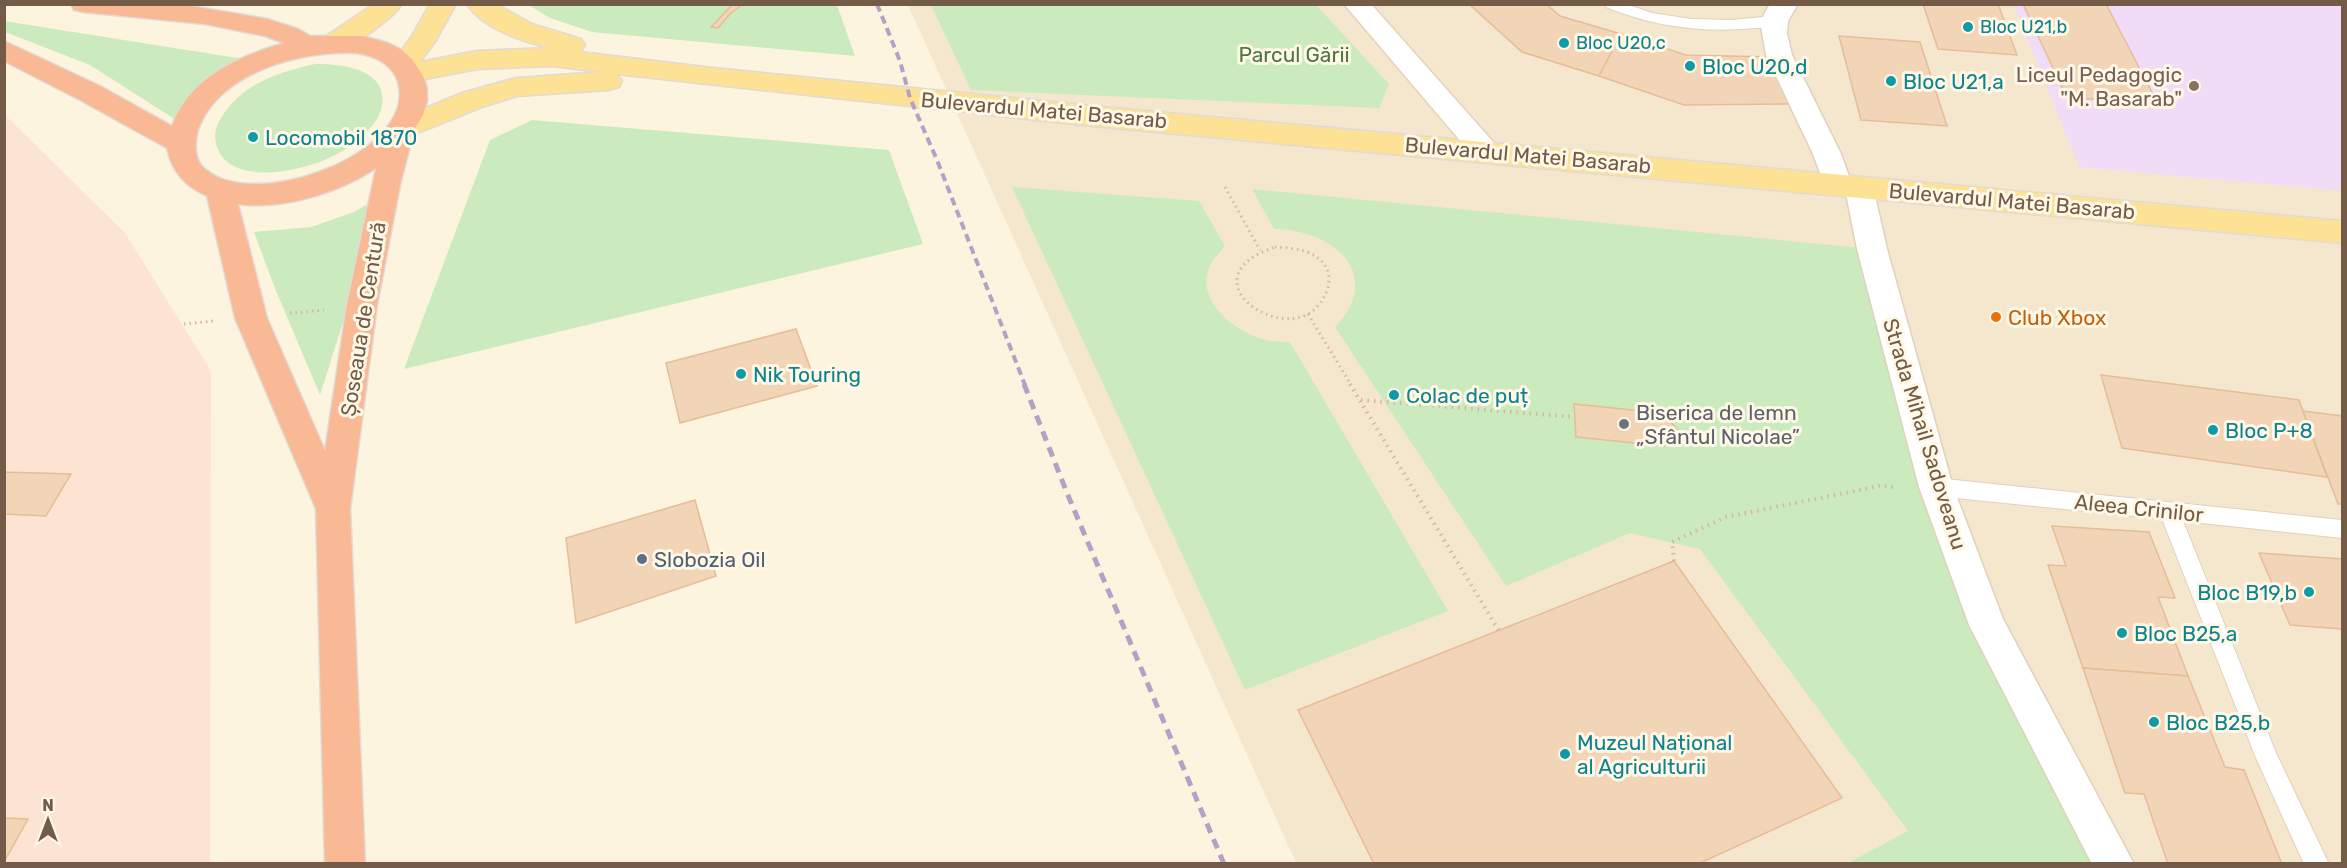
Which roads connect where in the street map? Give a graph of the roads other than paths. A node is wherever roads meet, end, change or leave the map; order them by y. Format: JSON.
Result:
{"nodes":[{"id":1,"x":83,"y":4,"type":"edge"},
{"id":2,"x":390,"y":4,"type":"edge"},
{"id":3,"x":443,"y":4,"type":"edge"},
{"id":4,"x":479,"y":4,"type":"edge"},
{"id":5,"x":1356,"y":4,"type":"edge"},
{"id":6,"x":1611,"y":4,"type":"edge"},
{"id":7,"x":1780,"y":13,"type":"edge"},
{"id":8,"x":320,"y":44,"type":"junction"},
{"id":9,"x":4,"y":50,"type":"edge"},
{"id":10,"x":407,"y":69,"type":"junction"},
{"id":11,"x":713,"y":77,"type":"junction"},
{"id":12,"x":882,"y":94,"type":"junction"},
{"id":13,"x":400,"y":130,"type":"junction"},
{"id":14,"x":180,"y":143,"type":"junction"},
{"id":15,"x":1484,"y":150,"type":"junction"},
{"id":16,"x":1848,"y":186,"type":"junction"},
{"id":17,"x":220,"y":190,"type":"junction"},
{"id":18,"x":2343,"y":232,"type":"edge"},
{"id":19,"x":1936,"y":487,"type":"junction"},
{"id":20,"x":333,"y":509,"type":"junction"},
{"id":21,"x":2169,"y":511,"type":"junction"},
{"id":22,"x":2343,"y":528,"type":"edge"},
{"id":23,"x":345,"y":864,"type":"edge"},
{"id":24,"x":2114,"y":864,"type":"edge"},
{"id":25,"x":2317,"y":864,"type":"edge"}],
"edges":[{"from":1,"to":8,"type":"highway"},
{"from":2,"to":8,"type":"main road"},
{"from":3,"to":10,"type":"main road"},
{"from":4,"to":12,"type":"main road"},
{"from":5,"to":15,"type":"street"},
{"from":6,"to":7,"type":"lane"},
{"from":7,"to":16,"type":"street","name":"Strada Mihail Sadoveanu"},
{"from":8,"to":10,"type":"highway"},
{"from":8,"to":14,"type":"highway"},
{"from":9,"to":14,"type":"highway"},
{"from":10,"to":11,"type":"main road","name":"Bulevardul Matei Basarab"},
{"from":10,"to":13,"type":"highway"},
{"from":11,"to":12,"type":"main road","name":"Bulevardul Matei Basarab"},
{"from":11,"to":13,"type":"main road","name":"Bulevardul Matei Basarab"},
{"from":12,"to":15,"type":"main road","name":"Bulevardul Matei Basarab"},
{"from":13,"to":17,"type":"highway"},
{"from":13,"to":20,"type":"highway","name":"Șoseaua de Centură"},
{"from":14,"to":17,"type":"highway"},
{"from":15,"to":16,"type":"main road","name":"Bulevardul Matei Basarab"},
{"from":16,"to":18,"type":"main road","name":"Bulevardul Matei Basarab"},
{"from":16,"to":19,"type":"street","name":"Strada Mihail Sadoveanu"},
{"from":17,"to":20,"type":"highway","name":"Șoseaua de Centură"},
{"from":19,"to":21,"type":"lane","name":"Aleea Crinilor"},
{"from":19,"to":24,"type":"street","name":"Strada Mihail Sadoveanu"},
{"from":20,"to":23,"type":"highway","name":"Șoseaua de Centură"},
{"from":21,"to":22,"type":"lane","name":"Aleea Crinilor"},
{"from":21,"to":25,"type":"lane"}]}
